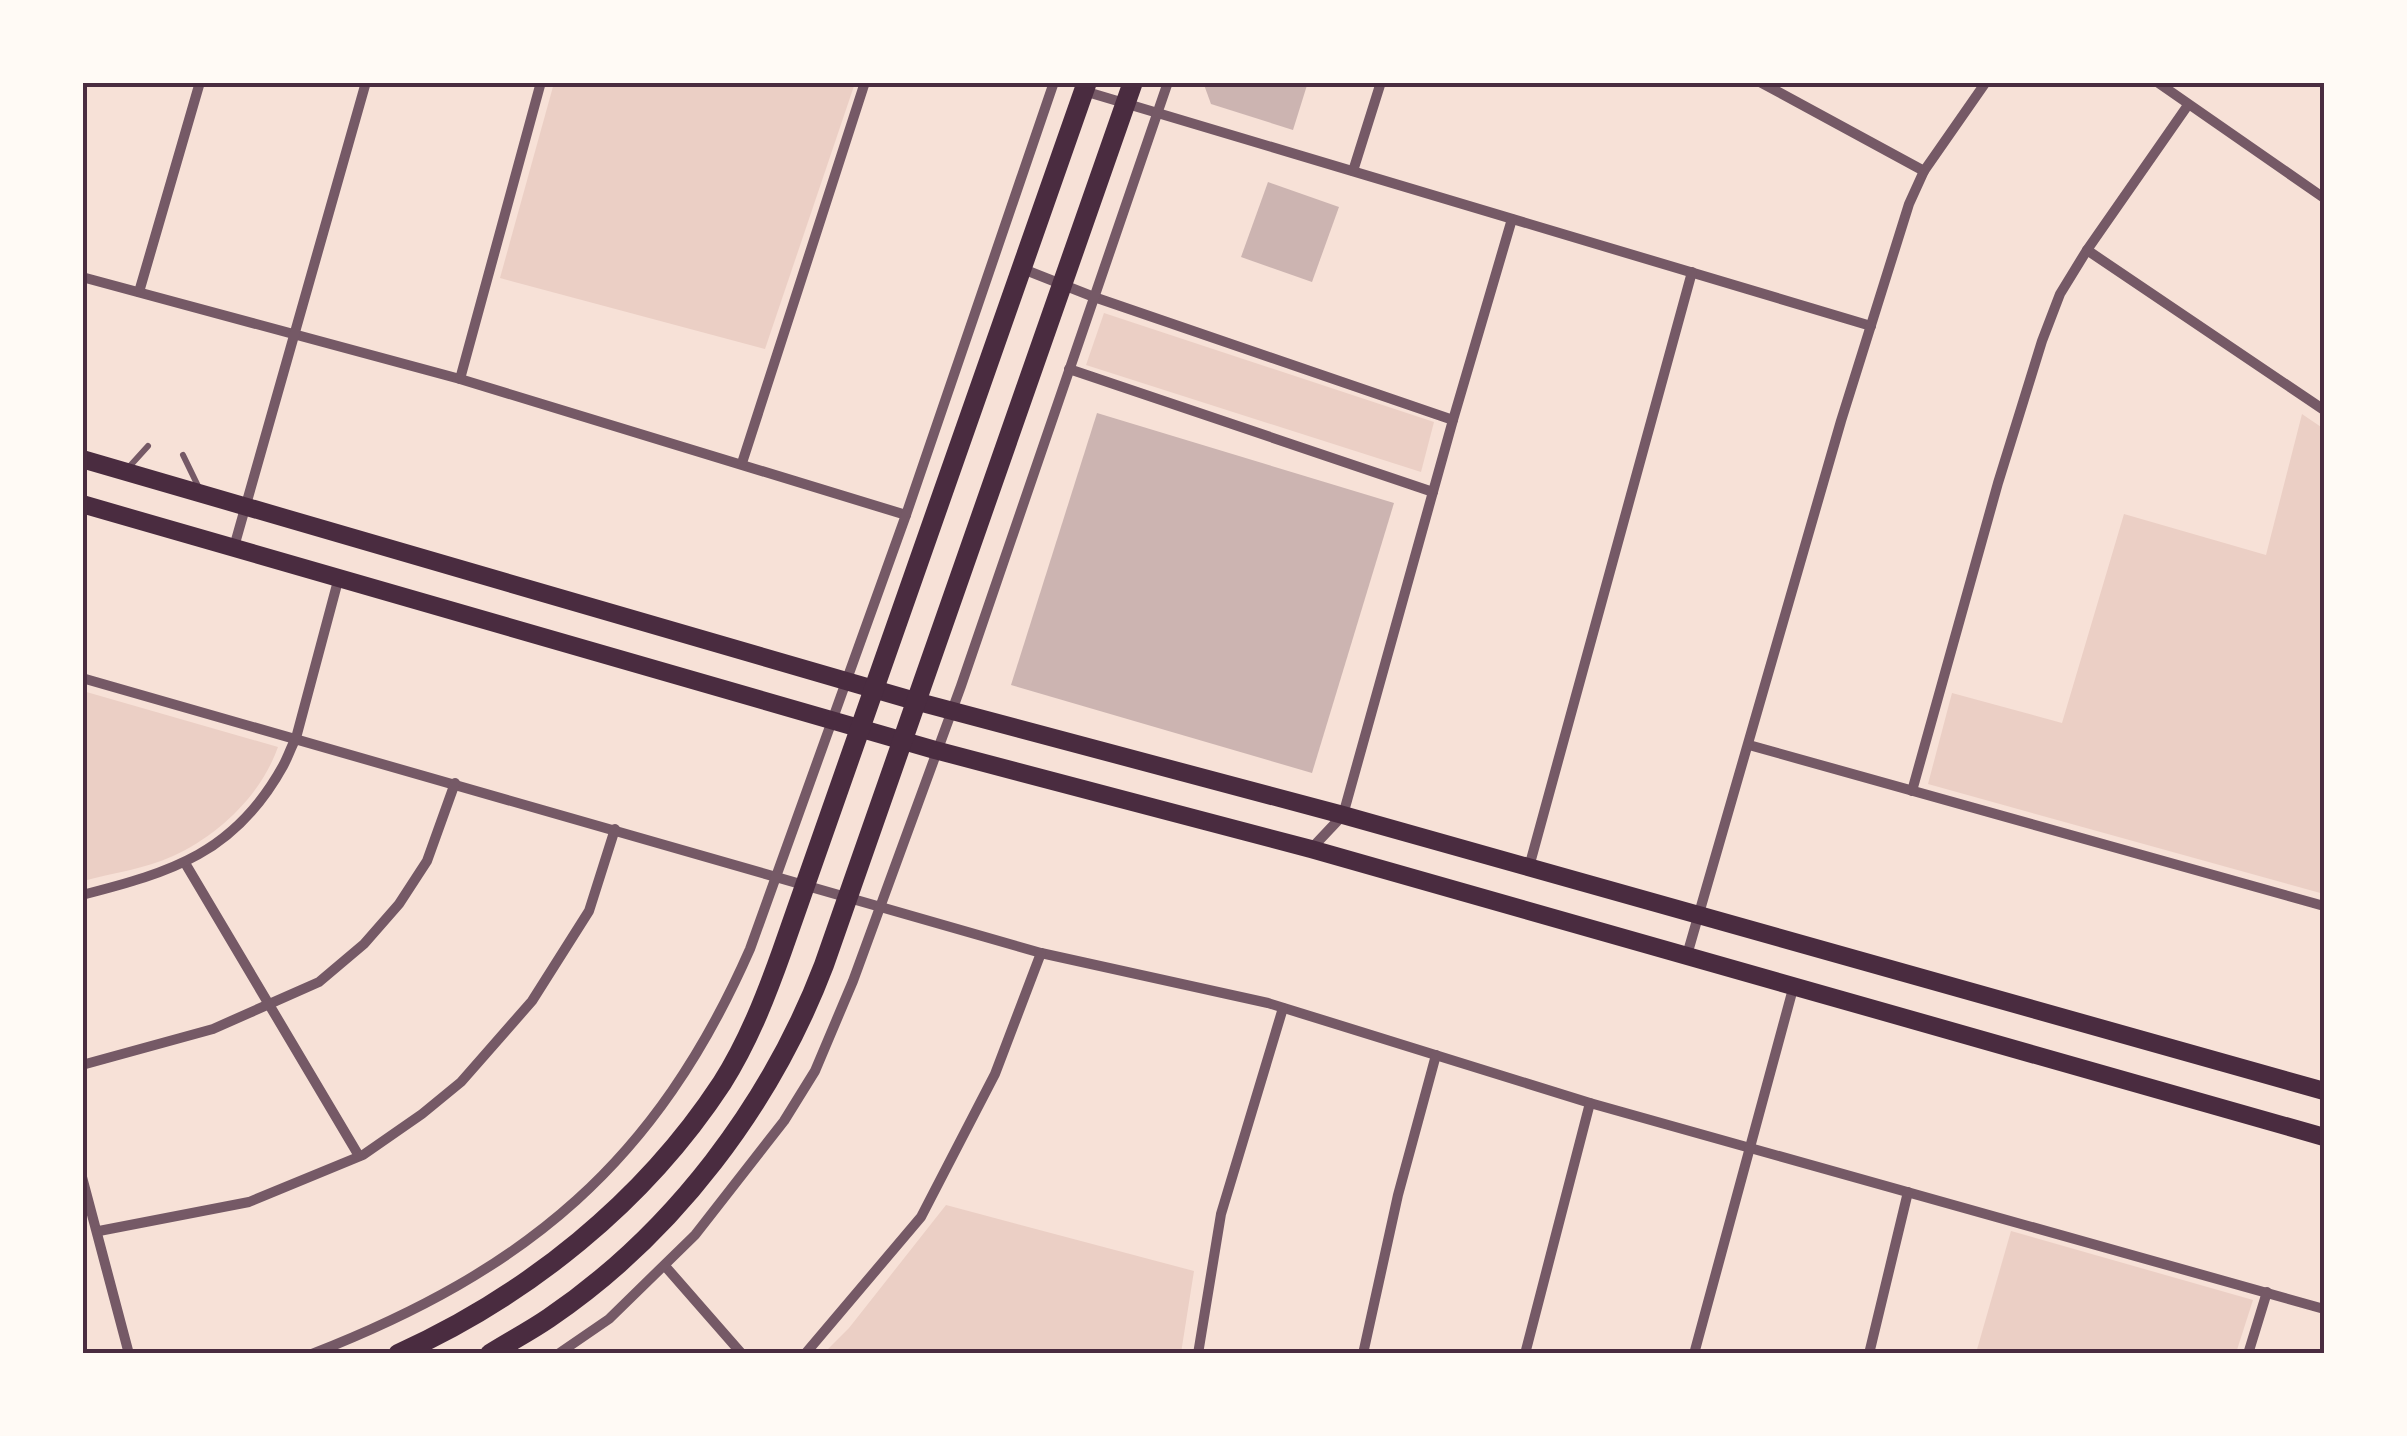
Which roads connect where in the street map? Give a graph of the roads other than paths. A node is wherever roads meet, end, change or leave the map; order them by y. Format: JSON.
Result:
{"nodes":[{"id":1,"x":200,"y":82,"type":"edge"},
{"id":2,"x":366,"y":82,"type":"edge"},
{"id":3,"x":541,"y":82,"type":"edge"},
{"id":4,"x":866,"y":82,"type":"edge"},
{"id":5,"x":1054,"y":82,"type":"edge"},
{"id":6,"x":1133,"y":82,"type":"edge"},
{"id":7,"x":1168,"y":82,"type":"edge"},
{"id":8,"x":1381,"y":82,"type":"edge"},
{"id":9,"x":1760,"y":82,"type":"edge"},
{"id":10,"x":1986,"y":82,"type":"edge"},
{"id":11,"x":2157,"y":82,"type":"edge"},
{"id":12,"x":1085,"y":87,"type":"edge"},
{"id":13,"x":1125,"y":104,"type":"junction"},
{"id":14,"x":2188,"y":105,"type":"junction"},
{"id":15,"x":1157,"y":113,"type":"junction"},
{"id":16,"x":1924,"y":171,"type":"junction"},
{"id":17,"x":1353,"y":172,"type":"junction"},
{"id":18,"x":2324,"y":198,"type":"edge"},
{"id":19,"x":1512,"y":219,"type":"junction"},
{"id":20,"x":2087,"y":250,"type":"junction"},
{"id":21,"x":1024,"y":269,"type":"junction"},
{"id":22,"x":1692,"y":272,"type":"junction"},
{"id":23,"x":82,"y":276,"type":"edge"},
{"id":24,"x":1062,"y":284,"type":"junction"},
{"id":25,"x":139,"y":292,"type":"junction"},
{"id":26,"x":1094,"y":296,"type":"junction"},
{"id":27,"x":1872,"y":326,"type":"junction"},
{"id":28,"x":295,"y":334,"type":"junction"},
{"id":29,"x":1069,"y":369,"type":"junction"},
{"id":30,"x":460,"y":380,"type":"junction"},
{"id":31,"x":2324,"y":410,"type":"edge"},
{"id":32,"x":1453,"y":420,"type":"junction"},
{"id":33,"x":148,"y":446,"type":"dead end"},
{"id":34,"x":183,"y":456,"type":"dead end"},
{"id":35,"x":82,"y":459,"type":"edge"},
{"id":36,"x":742,"y":463,"type":"junction"},
{"id":37,"x":125,"y":471,"type":"junction"},
{"id":38,"x":1433,"y":492,"type":"junction"},
{"id":39,"x":202,"y":493,"type":"junction"},
{"id":40,"x":82,"y":504,"type":"edge"},
{"id":41,"x":246,"y":506,"type":"junction"},
{"id":42,"x":906,"y":515,"type":"junction"},
{"id":43,"x":234,"y":547,"type":"junction"},
{"id":44,"x":340,"y":577,"type":"junction"},
{"id":45,"x":82,"y":678,"type":"edge"},
{"id":46,"x":846,"y":681,"type":"junction"},
{"id":47,"x":874,"y":689,"type":"junction"},
{"id":48,"x":916,"y":701,"type":"junction"},
{"id":49,"x":951,"y":711,"type":"junction"},
{"id":50,"x":833,"y":719,"type":"junction"},
{"id":51,"x":860,"y":727,"type":"junction"},
{"id":52,"x":296,"y":738,"type":"junction"},
{"id":53,"x":902,"y":740,"type":"junction"},
{"id":54,"x":1749,"y":745,"type":"junction"},
{"id":55,"x":936,"y":750,"type":"junction"},
{"id":56,"x":455,"y":783,"type":"junction"},
{"id":57,"x":1912,"y":791,"type":"junction"},
{"id":58,"x":1343,"y":815,"type":"junction"},
{"id":59,"x":616,"y":829,"type":"junction"},
{"id":60,"x":1311,"y":849,"type":"junction"},
{"id":61,"x":185,"y":863,"type":"junction"},
{"id":62,"x":1529,"y":867,"type":"junction"},
{"id":63,"x":775,"y":878,"type":"junction"},
{"id":64,"x":805,"y":886,"type":"junction"},
{"id":65,"x":82,"y":895,"type":"edge"},
{"id":66,"x":847,"y":898,"type":"junction"},
{"id":67,"x":2324,"y":906,"type":"edge"},
{"id":68,"x":878,"y":908,"type":"junction"},
{"id":69,"x":1698,"y":914,"type":"junction"},
{"id":70,"x":1041,"y":953,"type":"junction"},
{"id":71,"x":1686,"y":954,"type":"junction"},
{"id":72,"x":1794,"y":985,"type":"junction"},
{"id":73,"x":269,"y":1005,"type":"junction"},
{"id":74,"x":1283,"y":1008,"type":"junction"},
{"id":75,"x":1436,"y":1055,"type":"junction"},
{"id":76,"x":82,"y":1065,"type":"edge"},
{"id":77,"x":2324,"y":1091,"type":"edge"},
{"id":78,"x":1590,"y":1103,"type":"junction"},
{"id":79,"x":2324,"y":1136,"type":"edge"},
{"id":80,"x":1750,"y":1146,"type":"junction"},
{"id":81,"x":359,"y":1156,"type":"junction"},
{"id":82,"x":82,"y":1177,"type":"edge"},
{"id":83,"x":1908,"y":1192,"type":"junction"},
{"id":84,"x":98,"y":1231,"type":"junction"},
{"id":85,"x":666,"y":1266,"type":"junction"},
{"id":86,"x":2266,"y":1292,"type":"junction"},
{"id":87,"x":2324,"y":1309,"type":"edge"},
{"id":88,"x":130,"y":1354,"type":"edge"},
{"id":89,"x":312,"y":1354,"type":"edge"},
{"id":90,"x":398,"y":1354,"type":"edge"},
{"id":91,"x":490,"y":1354,"type":"edge"},
{"id":92,"x":558,"y":1354,"type":"edge"},
{"id":93,"x":742,"y":1354,"type":"edge"},
{"id":94,"x":805,"y":1354,"type":"edge"},
{"id":95,"x":1198,"y":1354,"type":"edge"},
{"id":96,"x":1363,"y":1354,"type":"edge"},
{"id":97,"x":1524,"y":1354,"type":"edge"},
{"id":98,"x":1694,"y":1354,"type":"edge"},
{"id":99,"x":1869,"y":1354,"type":"edge"},
{"id":100,"x":2248,"y":1354,"type":"edge"}],
"edges":[{"from":1,"to":25,"type":"street"},
{"from":2,"to":28,"type":"street"},
{"from":3,"to":30,"type":"street"},
{"from":4,"to":36,"type":"street"},
{"from":5,"to":42,"type":"street"},
{"from":6,"to":13,"type":"main road"},
{"from":7,"to":15,"type":"street"},
{"from":8,"to":17,"type":"street"},
{"from":9,"to":16,"type":"street"},
{"from":10,"to":16,"type":"street"},
{"from":11,"to":14,"type":"street"},
{"from":12,"to":13,"type":"street"},
{"from":12,"to":21,"type":"main road"},
{"from":13,"to":15,"type":"street"},
{"from":13,"to":24,"type":"main road"},
{"from":14,"to":18,"type":"street"},
{"from":14,"to":20,"type":"street"},
{"from":15,"to":17,"type":"street"},
{"from":15,"to":26,"type":"street"},
{"from":16,"to":27,"type":"street"},
{"from":17,"to":19,"type":"street"},
{"from":19,"to":22,"type":"street"},
{"from":19,"to":32,"type":"street"},
{"from":20,"to":31,"type":"street"},
{"from":20,"to":57,"type":"street"},
{"from":21,"to":24,"type":"street"},
{"from":21,"to":47,"type":"main road"},
{"from":22,"to":27,"type":"street"},
{"from":22,"to":62,"type":"street"},
{"from":23,"to":25,"type":"street"},
{"from":24,"to":26,"type":"street"},
{"from":24,"to":48,"type":"main road"},
{"from":25,"to":28,"type":"street"},
{"from":26,"to":29,"type":"street"},
{"from":26,"to":32,"type":"street"},
{"from":27,"to":54,"type":"street"},
{"from":28,"to":30,"type":"street"},
{"from":28,"to":41,"type":"street"},
{"from":29,"to":38,"type":"street"},
{"from":29,"to":49,"type":"street"},
{"from":30,"to":36,"type":"street"},
{"from":32,"to":38,"type":"street"},
{"from":33,"to":37,"type":"lane"},
{"from":34,"to":39,"type":"lane"},
{"from":35,"to":37,"type":"main road"},
{"from":36,"to":42,"type":"street"},
{"from":37,"to":39,"type":"main road"},
{"from":38,"to":58,"type":"street"},
{"from":39,"to":41,"type":"main road"},
{"from":40,"to":43,"type":"main road"},
{"from":41,"to":43,"type":"street"},
{"from":41,"to":46,"type":"main road"},
{"from":42,"to":46,"type":"street"},
{"from":43,"to":44,"type":"main road"},
{"from":44,"to":50,"type":"main road"},
{"from":44,"to":52,"type":"street"},
{"from":45,"to":52,"type":"street"},
{"from":46,"to":47,"type":"main road"},
{"from":46,"to":50,"type":"street"},
{"from":47,"to":48,"type":"main road"},
{"from":47,"to":51,"type":"main road"},
{"from":48,"to":49,"type":"main road"},
{"from":48,"to":53,"type":"main road"},
{"from":49,"to":55,"type":"street"},
{"from":49,"to":58,"type":"main road"},
{"from":50,"to":51,"type":"main road"},
{"from":50,"to":63,"type":"street"},
{"from":51,"to":53,"type":"main road"},
{"from":51,"to":64,"type":"main road"},
{"from":52,"to":56,"type":"street"},
{"from":52,"to":61,"type":"street"},
{"from":53,"to":55,"type":"main road"},
{"from":53,"to":66,"type":"main road"},
{"from":54,"to":57,"type":"street"},
{"from":54,"to":69,"type":"street"},
{"from":55,"to":60,"type":"main road"},
{"from":55,"to":68,"type":"street"},
{"from":56,"to":59,"type":"street"},
{"from":56,"to":73,"type":"street"},
{"from":57,"to":67,"type":"street"},
{"from":58,"to":60,"type":"street"},
{"from":58,"to":62,"type":"main road"},
{"from":59,"to":63,"type":"street"},
{"from":59,"to":81,"type":"street"},
{"from":60,"to":71,"type":"main road"},
{"from":61,"to":65,"type":"street"},
{"from":61,"to":73,"type":"street"},
{"from":62,"to":69,"type":"main road"},
{"from":63,"to":64,"type":"street"},
{"from":63,"to":89,"type":"street"},
{"from":64,"to":66,"type":"street"},
{"from":64,"to":90,"type":"main road"},
{"from":66,"to":68,"type":"street"},
{"from":66,"to":91,"type":"main road"},
{"from":68,"to":70,"type":"street"},
{"from":68,"to":85,"type":"street"},
{"from":69,"to":71,"type":"street"},
{"from":69,"to":77,"type":"main road"},
{"from":70,"to":74,"type":"street"},
{"from":70,"to":94,"type":"street"},
{"from":71,"to":72,"type":"main road"},
{"from":72,"to":79,"type":"main road"},
{"from":72,"to":80,"type":"street"},
{"from":73,"to":76,"type":"street"},
{"from":73,"to":81,"type":"street"},
{"from":74,"to":75,"type":"street"},
{"from":74,"to":95,"type":"street"},
{"from":75,"to":78,"type":"street"},
{"from":75,"to":96,"type":"street"},
{"from":78,"to":80,"type":"street"},
{"from":78,"to":97,"type":"street"},
{"from":80,"to":83,"type":"street"},
{"from":80,"to":98,"type":"street"},
{"from":81,"to":84,"type":"street"},
{"from":82,"to":84,"type":"street"},
{"from":83,"to":86,"type":"street"},
{"from":83,"to":99,"type":"street"},
{"from":84,"to":88,"type":"street"},
{"from":85,"to":92,"type":"street"},
{"from":85,"to":93,"type":"street"},
{"from":86,"to":87,"type":"street"},
{"from":86,"to":100,"type":"street"}]}
